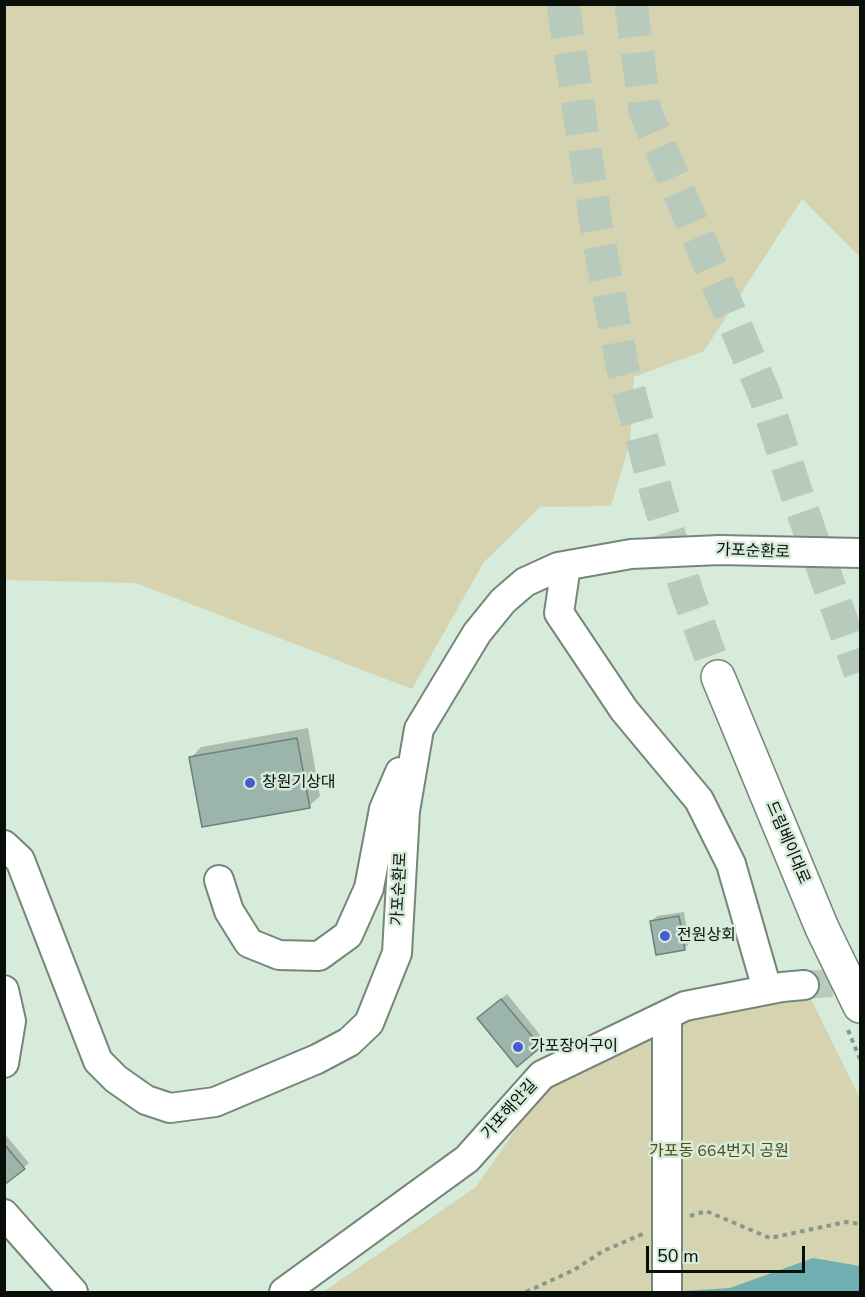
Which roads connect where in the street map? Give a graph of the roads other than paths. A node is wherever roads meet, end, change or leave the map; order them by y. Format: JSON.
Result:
{"nodes":[{"id":1,"x":861,"y":553,"type":"edge"},
{"id":2,"x":566,"y":566,"type":"junction"},
{"id":3,"x":718,"y":677,"type":"tunnel mouth"},
{"id":4,"x":419,"y":729,"type":"junction"},
{"id":5,"x":4,"y":845,"type":"edge"},
{"id":6,"x":219,"y":880,"type":"dead end"},
{"id":7,"x":804,"y":985,"type":"tunnel mouth"},
{"id":8,"x":4,"y":990,"type":"edge"},
{"id":9,"x":767,"y":990,"type":"junction"},
{"id":10,"x":861,"y":1006,"type":"edge"},
{"id":11,"x":667,"y":1016,"type":"junction"},
{"id":12,"x":4,"y":1063,"type":"edge"},
{"id":13,"x":4,"y":1214,"type":"edge"},
{"id":14,"x":668,"y":1280,"type":"edge"},
{"id":15,"x":73,"y":1293,"type":"edge"},
{"id":16,"x":284,"y":1293,"type":"edge"}],
"edges":[{"from":1,"to":2,"type":"street","name":"가포순환로"},
{"from":2,"to":4,"type":"street","name":"가포순환로"},
{"from":2,"to":9,"type":"street"},
{"from":3,"to":10,"type":"main road","name":"드림베이대로"},
{"from":4,"to":5,"type":"street","name":"가포순환로"},
{"from":4,"to":6,"type":"street"},
{"from":7,"to":9,"type":"street","name":"가포해안길"},
{"from":8,"to":12,"type":"street"},
{"from":9,"to":11,"type":"street","name":"가포해안길"},
{"from":11,"to":14,"type":"street"},
{"from":11,"to":16,"type":"street","name":"가포해안길"},
{"from":13,"to":15,"type":"street"}]}
